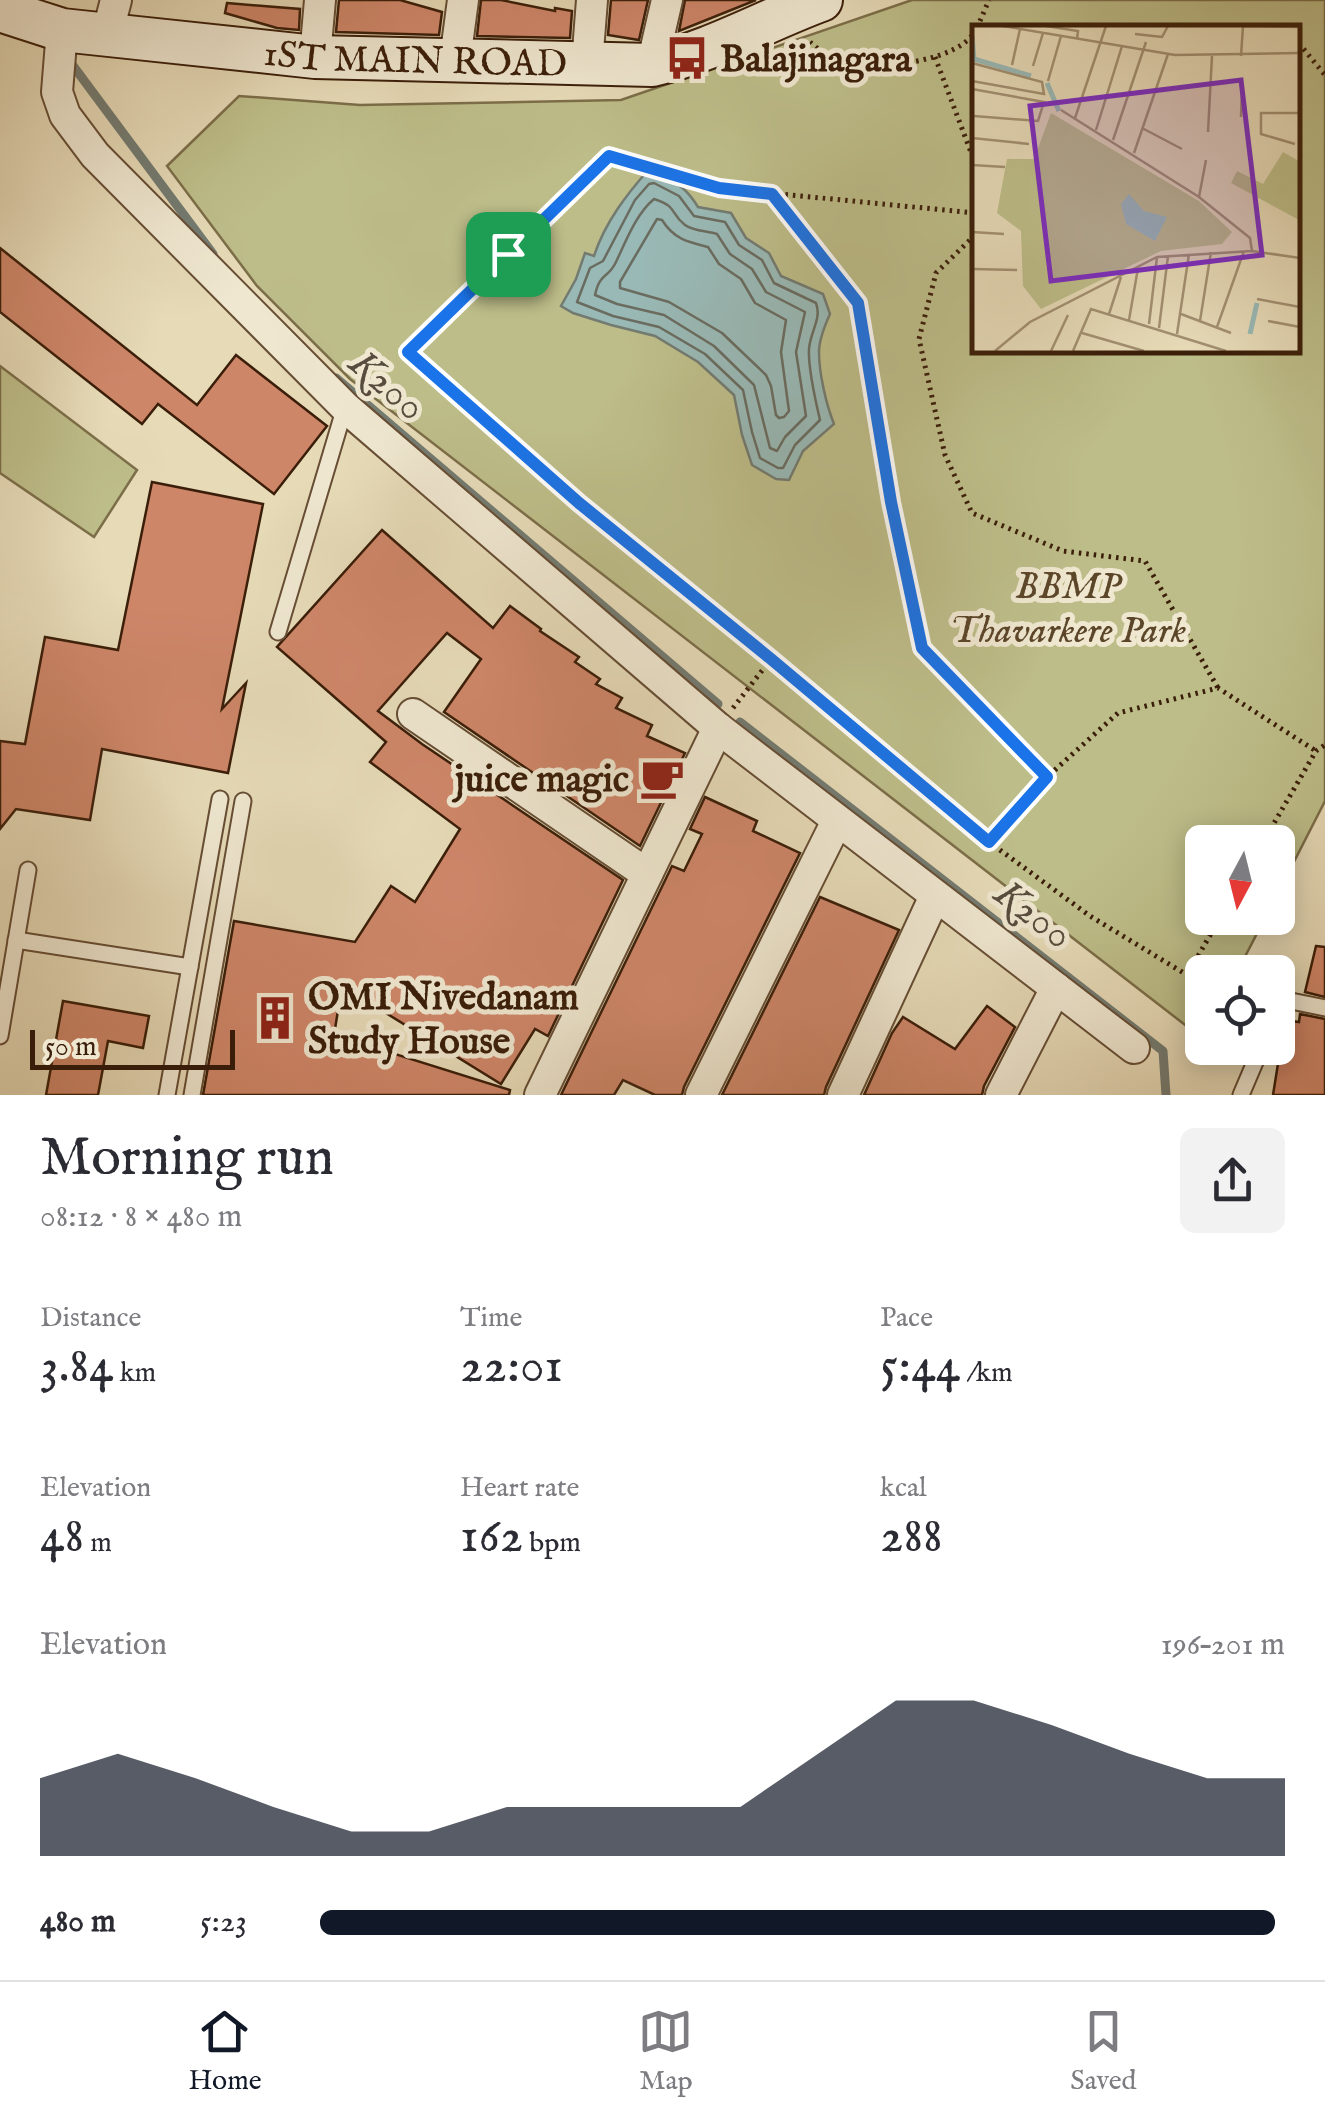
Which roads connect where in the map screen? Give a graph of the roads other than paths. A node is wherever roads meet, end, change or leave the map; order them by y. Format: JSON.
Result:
{"nodes":[{"id":1,"x":320,"y":0,"type":"edge"},
{"id":2,"x":463,"y":0,"type":"edge"},
{"id":3,"x":592,"y":0,"type":"edge"},
{"id":4,"x":667,"y":0,"type":"edge"},
{"id":5,"x":794,"y":5,"type":"edge"},
{"id":6,"x":0,"y":10,"type":"edge"},
{"id":7,"x":112,"y":18,"type":"edge"},
{"id":8,"x":62,"y":30,"type":"junction"},
{"id":9,"x":316,"y":57,"type":"junction"},
{"id":10,"x":455,"y":60,"type":"junction"},
{"id":11,"x":587,"y":64,"type":"junction"},
{"id":12,"x":652,"y":65,"type":"junction"},
{"id":13,"x":345,"y":408,"type":"junction"},
{"id":14,"x":278,"y":632,"type":"dead end"},
{"id":15,"x":414,"y":714,"type":"dead end"},
{"id":16,"x":718,"y":728,"type":"junction"},
{"id":17,"x":220,"y":799,"type":"dead end"},
{"id":18,"x":243,"y":801,"type":"dead end"},
{"id":19,"x":837,"y":821,"type":"junction"},
{"id":20,"x":28,"y":870,"type":"dead end"},
{"id":21,"x":647,"y":874,"type":"junction"},
{"id":22,"x":935,"y":896,"type":"junction"},
{"id":23,"x":16,"y":940,"type":"junction"},
{"id":24,"x":190,"y":967,"type":"junction"},
{"id":25,"x":1056,"y":988,"type":"junction"},
{"id":26,"x":1295,"y":1002,"type":"edge"},
{"id":27,"x":1325,"y":1008,"type":"edge"},
{"id":28,"x":0,"y":1036,"type":"edge"},
{"id":29,"x":1134,"y":1048,"type":"dead end"},
{"id":30,"x":1254,"y":1065,"type":"edge"},
{"id":31,"x":167,"y":1095,"type":"edge"},
{"id":32,"x":192,"y":1095,"type":"edge"},
{"id":33,"x":540,"y":1095,"type":"edge"},
{"id":34,"x":701,"y":1095,"type":"edge"},
{"id":35,"x":843,"y":1095,"type":"edge"},
{"id":36,"x":1002,"y":1095,"type":"edge"},
{"id":37,"x":1242,"y":1095,"type":"edge"}],
"edges":[{"from":1,"to":9,"type":"street"},
{"from":2,"to":10,"type":"street"},
{"from":3,"to":11,"type":"street"},
{"from":4,"to":12,"type":"street"},
{"from":5,"to":12,"type":"street","name":"1ST MAIN ROAD"},
{"from":6,"to":8,"type":"street","name":"1ST MAIN ROAD"},
{"from":7,"to":8,"type":"street","name":"1ST MAIN ROAD"},
{"from":7,"to":9,"type":"street","name":"1ST MAIN ROAD"},
{"from":8,"to":13,"type":"street"},
{"from":9,"to":10,"type":"street","name":"1ST MAIN ROAD"},
{"from":10,"to":11,"type":"street","name":"1ST MAIN ROAD"},
{"from":11,"to":12,"type":"street","name":"1ST MAIN ROAD"},
{"from":13,"to":14,"type":"lane"},
{"from":13,"to":16,"type":"street"},
{"from":15,"to":21,"type":"street"},
{"from":16,"to":19,"type":"street"},
{"from":16,"to":21,"type":"street"},
{"from":17,"to":24,"type":"lane"},
{"from":18,"to":32,"type":"lane"},
{"from":19,"to":22,"type":"street"},
{"from":19,"to":34,"type":"street"},
{"from":20,"to":23,"type":"lane"},
{"from":21,"to":33,"type":"street"},
{"from":22,"to":25,"type":"street"},
{"from":22,"to":35,"type":"street"},
{"from":23,"to":24,"type":"lane"},
{"from":23,"to":28,"type":"lane"},
{"from":24,"to":31,"type":"lane"},
{"from":25,"to":29,"type":"street"},
{"from":25,"to":36,"type":"street"},
{"from":26,"to":27,"type":"lane"},
{"from":30,"to":37,"type":"lane"}]}
